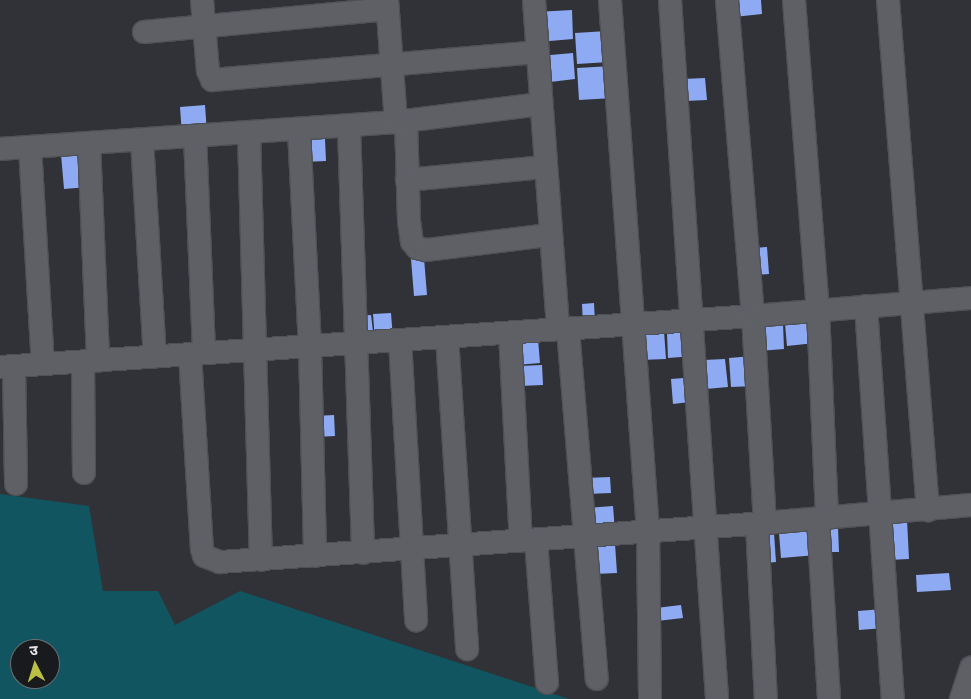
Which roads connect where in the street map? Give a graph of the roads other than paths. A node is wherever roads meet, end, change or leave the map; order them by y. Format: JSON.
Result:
{"nodes":[{"id":1,"x":202,"y":0,"type":"edge"},
{"id":2,"x":534,"y":0,"type":"edge"},
{"id":3,"x":610,"y":0,"type":"edge"},
{"id":4,"x":670,"y":0,"type":"edge"},
{"id":5,"x":727,"y":0,"type":"edge"},
{"id":6,"x":794,"y":0,"type":"edge"},
{"id":7,"x":888,"y":0,"type":"edge"},
{"id":8,"x":388,"y":4,"type":"edge"},
{"id":9,"x":205,"y":25,"type":"junction"},
{"id":10,"x":144,"y":32,"type":"dead end"},
{"id":11,"x":537,"y":52,"type":"junction"},
{"id":12,"x":392,"y":64,"type":"junction"},
{"id":13,"x":540,"y":104,"type":"junction"},
{"id":14,"x":401,"y":121,"type":"junction"},
{"id":15,"x":349,"y":126,"type":"junction"},
{"id":16,"x":299,"y":130,"type":"junction"},
{"id":17,"x":248,"y":133,"type":"junction"},
{"id":18,"x":195,"y":136,"type":"junction"},
{"id":19,"x":142,"y":140,"type":"junction"},
{"id":20,"x":89,"y":143,"type":"junction"},
{"id":21,"x":30,"y":147,"type":"junction"},
{"id":22,"x":0,"y":149,"type":"edge"},
{"id":23,"x":545,"y":167,"type":"junction"},
{"id":24,"x":407,"y":180,"type":"junction"},
{"id":25,"x":549,"y":235,"type":"junction"},
{"id":26,"x":971,"y":298,"type":"edge"},
{"id":27,"x":913,"y":303,"type":"junction"},
{"id":28,"x":866,"y":306,"type":"junction"},
{"id":29,"x":818,"y":310,"type":"junction"},
{"id":30,"x":753,"y":316,"type":"junction"},
{"id":31,"x":694,"y":319,"type":"junction"},
{"id":32,"x":632,"y":324,"type":"junction"},
{"id":33,"x":563,"y":329,"type":"junction"},
{"id":34,"x":510,"y":333,"type":"junction"},
{"id":35,"x":448,"y":337,"type":"junction"},
{"id":36,"x":400,"y":340,"type":"junction"},
{"id":37,"x":354,"y":343,"type":"junction"},
{"id":38,"x":310,"y":346,"type":"junction"},
{"id":39,"x":253,"y":350,"type":"junction"},
{"id":40,"x":197,"y":354,"type":"junction"},
{"id":41,"x":155,"y":357,"type":"junction"},
{"id":42,"x":91,"y":361,"type":"junction"},
{"id":43,"x":44,"y":364,"type":"junction"},
{"id":44,"x":7,"y":367,"type":"edge"},
{"id":45,"x":84,"y":473,"type":"dead end"},
{"id":46,"x":16,"y":484,"type":"dead end"},
{"id":47,"x":971,"y":505,"type":"edge"},
{"id":48,"x":928,"y":510,"type":"junction"},
{"id":49,"x":882,"y":512,"type":"junction"},
{"id":50,"x":823,"y":519,"type":"junction"},
{"id":51,"x":761,"y":523,"type":"junction"},
{"id":52,"x":707,"y":527,"type":"junction"},
{"id":53,"x":648,"y":532,"type":"junction"},
{"id":54,"x":584,"y":536,"type":"junction"},
{"id":55,"x":529,"y":540,"type":"junction"},
{"id":56,"x":460,"y":546,"type":"junction"},
{"id":57,"x":413,"y":549,"type":"junction"},
{"id":58,"x":363,"y":552,"type":"junction"},
{"id":59,"x":315,"y":556,"type":"junction"},
{"id":60,"x":261,"y":560,"type":"junction"},
{"id":61,"x":416,"y":621,"type":"dead end"},
{"id":62,"x":468,"y":649,"type":"dead end"},
{"id":63,"x":971,"y":668,"type":"edge"},
{"id":64,"x":597,"y":679,"type":"dead end"},
{"id":65,"x":547,"y":683,"type":"dead end"},
{"id":66,"x":650,"y":699,"type":"edge"},
{"id":67,"x":717,"y":699,"type":"edge"},
{"id":68,"x":766,"y":699,"type":"edge"},
{"id":69,"x":829,"y":699,"type":"edge"},
{"id":70,"x":893,"y":699,"type":"edge"},
{"id":71,"x":961,"y":699,"type":"edge"}],
"edges":[{"from":1,"to":9,"type":"street"},
{"from":2,"to":11,"type":"street"},
{"from":3,"to":32,"type":"street"},
{"from":4,"to":31,"type":"street"},
{"from":5,"to":30,"type":"street"},
{"from":6,"to":29,"type":"street"},
{"from":7,"to":27,"type":"street"},
{"from":8,"to":9,"type":"street"},
{"from":8,"to":12,"type":"street"},
{"from":9,"to":10,"type":"street"},
{"from":9,"to":12,"type":"street"},
{"from":11,"to":12,"type":"street"},
{"from":11,"to":13,"type":"street"},
{"from":12,"to":14,"type":"street"},
{"from":13,"to":14,"type":"street"},
{"from":13,"to":23,"type":"street"},
{"from":14,"to":15,"type":"street"},
{"from":14,"to":24,"type":"street"},
{"from":15,"to":16,"type":"street"},
{"from":15,"to":37,"type":"street"},
{"from":16,"to":17,"type":"street"},
{"from":16,"to":38,"type":"street"},
{"from":17,"to":18,"type":"street"},
{"from":17,"to":39,"type":"street"},
{"from":18,"to":19,"type":"street"},
{"from":18,"to":40,"type":"street"},
{"from":19,"to":20,"type":"street"},
{"from":19,"to":41,"type":"street"},
{"from":20,"to":21,"type":"street"},
{"from":20,"to":42,"type":"street"},
{"from":21,"to":22,"type":"street"},
{"from":21,"to":43,"type":"street"},
{"from":23,"to":24,"type":"street"},
{"from":23,"to":25,"type":"street"},
{"from":24,"to":25,"type":"street"},
{"from":25,"to":33,"type":"street"},
{"from":26,"to":27,"type":"street"},
{"from":27,"to":28,"type":"street"},
{"from":27,"to":48,"type":"street"},
{"from":28,"to":29,"type":"street"},
{"from":28,"to":49,"type":"street"},
{"from":29,"to":30,"type":"street"},
{"from":29,"to":50,"type":"street"},
{"from":30,"to":31,"type":"street"},
{"from":30,"to":51,"type":"street"},
{"from":31,"to":32,"type":"street"},
{"from":31,"to":52,"type":"street"},
{"from":32,"to":33,"type":"street"},
{"from":32,"to":53,"type":"street"},
{"from":33,"to":34,"type":"street"},
{"from":33,"to":54,"type":"street"},
{"from":34,"to":35,"type":"street"},
{"from":34,"to":55,"type":"street"},
{"from":35,"to":36,"type":"street"},
{"from":35,"to":56,"type":"street"},
{"from":36,"to":37,"type":"street"},
{"from":36,"to":57,"type":"street"},
{"from":37,"to":38,"type":"street"},
{"from":37,"to":58,"type":"street"},
{"from":38,"to":39,"type":"street"},
{"from":38,"to":59,"type":"street"},
{"from":39,"to":40,"type":"street"},
{"from":39,"to":60,"type":"street"},
{"from":40,"to":41,"type":"street"},
{"from":40,"to":60,"type":"street"},
{"from":41,"to":42,"type":"street"},
{"from":42,"to":43,"type":"street"},
{"from":42,"to":45,"type":"street"},
{"from":43,"to":44,"type":"street"},
{"from":44,"to":46,"type":"street"},
{"from":47,"to":48,"type":"street"},
{"from":48,"to":49,"type":"street"},
{"from":49,"to":50,"type":"street"},
{"from":49,"to":70,"type":"street"},
{"from":50,"to":51,"type":"street"},
{"from":50,"to":69,"type":"street"},
{"from":51,"to":52,"type":"street"},
{"from":51,"to":68,"type":"street"},
{"from":52,"to":53,"type":"street"},
{"from":52,"to":67,"type":"street"},
{"from":53,"to":54,"type":"street"},
{"from":53,"to":66,"type":"street"},
{"from":54,"to":55,"type":"street"},
{"from":54,"to":64,"type":"street"},
{"from":55,"to":56,"type":"street"},
{"from":55,"to":65,"type":"street"},
{"from":56,"to":57,"type":"street"},
{"from":56,"to":62,"type":"street"},
{"from":57,"to":58,"type":"street"},
{"from":57,"to":61,"type":"street"},
{"from":58,"to":59,"type":"street"},
{"from":59,"to":60,"type":"street"},
{"from":63,"to":71,"type":"street"}]}
